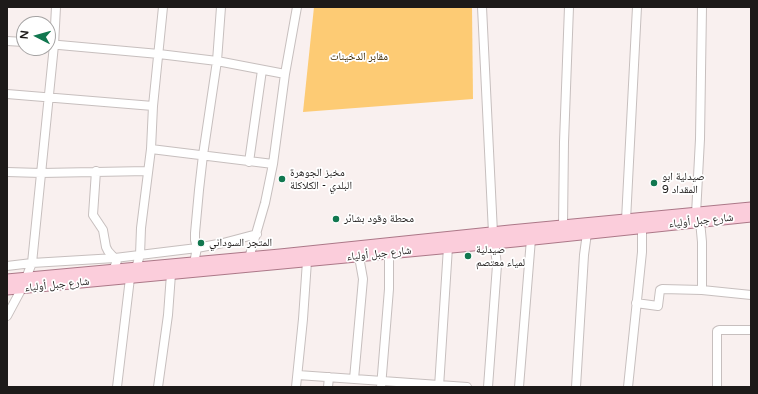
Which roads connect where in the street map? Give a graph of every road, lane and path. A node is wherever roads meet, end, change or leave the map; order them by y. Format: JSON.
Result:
{"nodes":[{"id":1,"x":164,"y":7,"type":"edge"},
{"id":2,"x":221,"y":7,"type":"edge"},
{"id":3,"x":297,"y":7,"type":"edge"},
{"id":4,"x":482,"y":7,"type":"edge"},
{"id":5,"x":569,"y":7,"type":"edge"},
{"id":6,"x":637,"y":7,"type":"edge"},
{"id":7,"x":702,"y":7,"type":"edge"},
{"id":8,"x":56,"y":44,"type":"edge"},
{"id":9,"x":159,"y":54,"type":"junction"},
{"id":10,"x":50,"y":56,"type":"edge"},
{"id":11,"x":216,"y":61,"type":"junction"},
{"id":12,"x":262,"y":70,"type":"junction"},
{"id":13,"x":285,"y":74,"type":"junction"},
{"id":14,"x":7,"y":94,"type":"edge"},
{"id":15,"x":48,"y":97,"type":"junction"},
{"id":16,"x":153,"y":106,"type":"junction"},
{"id":17,"x":150,"y":149,"type":"junction"},
{"id":18,"x":202,"y":155,"type":"junction"},
{"id":19,"x":249,"y":162,"type":"junction"},
{"id":20,"x":273,"y":164,"type":"junction"},
{"id":21,"x":96,"y":171,"type":"junction"},
{"id":22,"x":148,"y":171,"type":"junction"},
{"id":23,"x":7,"y":172,"type":"edge"},
{"id":24,"x":41,"y":172,"type":"junction"},
{"id":25,"x":751,"y":208,"type":"edge"},
{"id":26,"x":751,"y":216,"type":"edge"},
{"id":27,"x":698,"y":218,"type":"junction"},
{"id":28,"x":626,"y":220,"type":"junction"},
{"id":29,"x":563,"y":226,"type":"junction"},
{"id":30,"x":642,"y":228,"type":"junction"},
{"id":31,"x":587,"y":233,"type":"junction"},
{"id":32,"x":257,"y":234,"type":"junction"},
{"id":33,"x":494,"y":238,"type":"junction"},
{"id":34,"x":531,"y":239,"type":"junction"},
{"id":35,"x":448,"y":247,"type":"junction"},
{"id":36,"x":197,"y":248,"type":"junction"},
{"id":37,"x":358,"y":251,"type":"junction"},
{"id":38,"x":389,"y":253,"type":"junction"},
{"id":39,"x":140,"y":255,"type":"junction"},
{"id":40,"x":114,"y":258,"type":"junction"},
{"id":41,"x":307,"y":261,"type":"junction"},
{"id":42,"x":249,"y":262,"type":"junction"},
{"id":43,"x":32,"y":263,"type":"junction"},
{"id":44,"x":194,"y":263,"type":"junction"},
{"id":45,"x":7,"y":266,"type":"edge"},
{"id":46,"x":113,"y":270,"type":"junction"},
{"id":47,"x":133,"y":273,"type":"junction"},
{"id":48,"x":171,"y":274,"type":"junction"},
{"id":49,"x":7,"y":280,"type":"edge"},
{"id":50,"x":24,"y":283,"type":"junction"},
{"id":51,"x":7,"y":289,"type":"edge"},
{"id":52,"x":702,"y":290,"type":"junction"},
{"id":53,"x":751,"y":295,"type":"edge"},
{"id":54,"x":636,"y":303,"type":"junction"},
{"id":55,"x":7,"y":316,"type":"edge"},
{"id":56,"x":751,"y":330,"type":"edge"},
{"id":57,"x":298,"y":375,"type":"junction"},
{"id":58,"x":329,"y":377,"type":"junction"},
{"id":59,"x":354,"y":379,"type":"junction"},
{"id":60,"x":381,"y":384,"type":"edge"},
{"id":61,"x":439,"y":386,"type":"edge"},
{"id":62,"x":117,"y":387,"type":"edge"},
{"id":63,"x":158,"y":387,"type":"edge"},
{"id":64,"x":296,"y":387,"type":"edge"},
{"id":65,"x":328,"y":387,"type":"edge"},
{"id":66,"x":467,"y":387,"type":"edge"},
{"id":67,"x":488,"y":387,"type":"edge"},
{"id":68,"x":519,"y":387,"type":"edge"},
{"id":69,"x":576,"y":387,"type":"edge"},
{"id":70,"x":628,"y":387,"type":"edge"},
{"id":71,"x":717,"y":387,"type":"edge"}],
"edges":[{"from":1,"to":9,"type":"street"},
{"from":2,"to":11,"type":"street"},
{"from":3,"to":13,"type":"street"},
{"from":4,"to":33,"type":"street"},
{"from":5,"to":29,"type":"street"},
{"from":6,"to":28,"type":"street"},
{"from":7,"to":27,"type":"street"},
{"from":8,"to":9,"type":"street"},
{"from":9,"to":11,"type":"street"},
{"from":9,"to":16,"type":"street"},
{"from":10,"to":15,"type":"street"},
{"from":11,"to":12,"type":"street"},
{"from":11,"to":18,"type":"street"},
{"from":12,"to":13,"type":"street"},
{"from":12,"to":19,"type":"street"},
{"from":13,"to":20,"type":"street"},
{"from":14,"to":15,"type":"street"},
{"from":15,"to":16,"type":"street"},
{"from":15,"to":24,"type":"street"},
{"from":16,"to":17,"type":"street"},
{"from":17,"to":18,"type":"street"},
{"from":17,"to":22,"type":"street"},
{"from":18,"to":19,"type":"street"},
{"from":18,"to":36,"type":"street"},
{"from":19,"to":20,"type":"street"},
{"from":20,"to":32,"type":"street"},
{"from":21,"to":22,"type":"street"},
{"from":21,"to":24,"type":"street"},
{"from":21,"to":40,"type":"street"},
{"from":22,"to":39,"type":"street"},
{"from":23,"to":24,"type":"street"},
{"from":24,"to":43,"type":"street"},
{"from":25,"to":27,"type":"main road","name":"شارع جبل أولياء"},
{"from":26,"to":27,"type":"main road","name":"شارع جبل أولياء"},
{"from":27,"to":28,"type":"main road","name":"شارع جبل أولياء"},
{"from":27,"to":30,"type":"main road","name":"شارع جبل أولياء"},
{"from":27,"to":52,"type":"street"},
{"from":28,"to":29,"type":"main road","name":"شارع جبل أولياء"},
{"from":29,"to":33,"type":"main road","name":"شارع جبل أولياء"},
{"from":30,"to":31,"type":"main road","name":"شارع جبل أولياء"},
{"from":30,"to":54,"type":"street"},
{"from":31,"to":34,"type":"main road","name":"شارع جبل أولياء"},
{"from":31,"to":69,"type":"street"},
{"from":32,"to":36,"type":"street"},
{"from":32,"to":42,"type":"street"},
{"from":33,"to":34,"type":"main road","name":"شارع جبل أولياء"},
{"from":33,"to":35,"type":"main road","name":"شارع جبل أولياء"},
{"from":33,"to":37,"type":"main road","name":"شارع جبل أولياء"},
{"from":33,"to":67,"type":"street"},
{"from":34,"to":68,"type":"street"},
{"from":35,"to":38,"type":"main road","name":"شارع جبل أولياء"},
{"from":35,"to":61,"type":"street"},
{"from":36,"to":39,"type":"street"},
{"from":36,"to":44,"type":"street"},
{"from":37,"to":38,"type":"main road","name":"شارع جبل أولياء"},
{"from":37,"to":41,"type":"main road","name":"شارع جبل أولياء"},
{"from":37,"to":42,"type":"main road","name":"شارع جبل أولياء"},
{"from":37,"to":59,"type":"street"},
{"from":38,"to":60,"type":"street"},
{"from":39,"to":40,"type":"street"},
{"from":39,"to":47,"type":"street"},
{"from":40,"to":43,"type":"street"},
{"from":40,"to":46,"type":"street"},
{"from":41,"to":42,"type":"main road","name":"شارع جبل أولياء"},
{"from":41,"to":57,"type":"street"},
{"from":42,"to":44,"type":"main road","name":"شارع جبل أولياء"},
{"from":42,"to":48,"type":"main road","name":"شارع جبل أولياء"},
{"from":43,"to":45,"type":"street"},
{"from":43,"to":50,"type":"street"},
{"from":44,"to":47,"type":"main road","name":"شارع جبل أولياء"},
{"from":46,"to":47,"type":"main road","name":"شارع جبل أولياء"},
{"from":46,"to":50,"type":"main road","name":"شارع جبل أولياء"},
{"from":47,"to":48,"type":"main road","name":"شارع جبل أولياء"},
{"from":47,"to":50,"type":"main road","name":"شارع جبل أولياء"},
{"from":47,"to":62,"type":"street"},
{"from":48,"to":63,"type":"street"},
{"from":49,"to":50,"type":"main road","name":"شارع جبل أولياء"},
{"from":50,"to":51,"type":"main road","name":"شارع جبل أولياء"},
{"from":50,"to":55,"type":"street"},
{"from":52,"to":53,"type":"street"},
{"from":52,"to":54,"type":"street"},
{"from":54,"to":70,"type":"street"},
{"from":56,"to":71,"type":"street"},
{"from":57,"to":58,"type":"street"},
{"from":57,"to":64,"type":"street"},
{"from":58,"to":59,"type":"street"},
{"from":58,"to":65,"type":"street"},
{"from":59,"to":60,"type":"street"},
{"from":60,"to":61,"type":"street"},
{"from":61,"to":66,"type":"street"}]}
